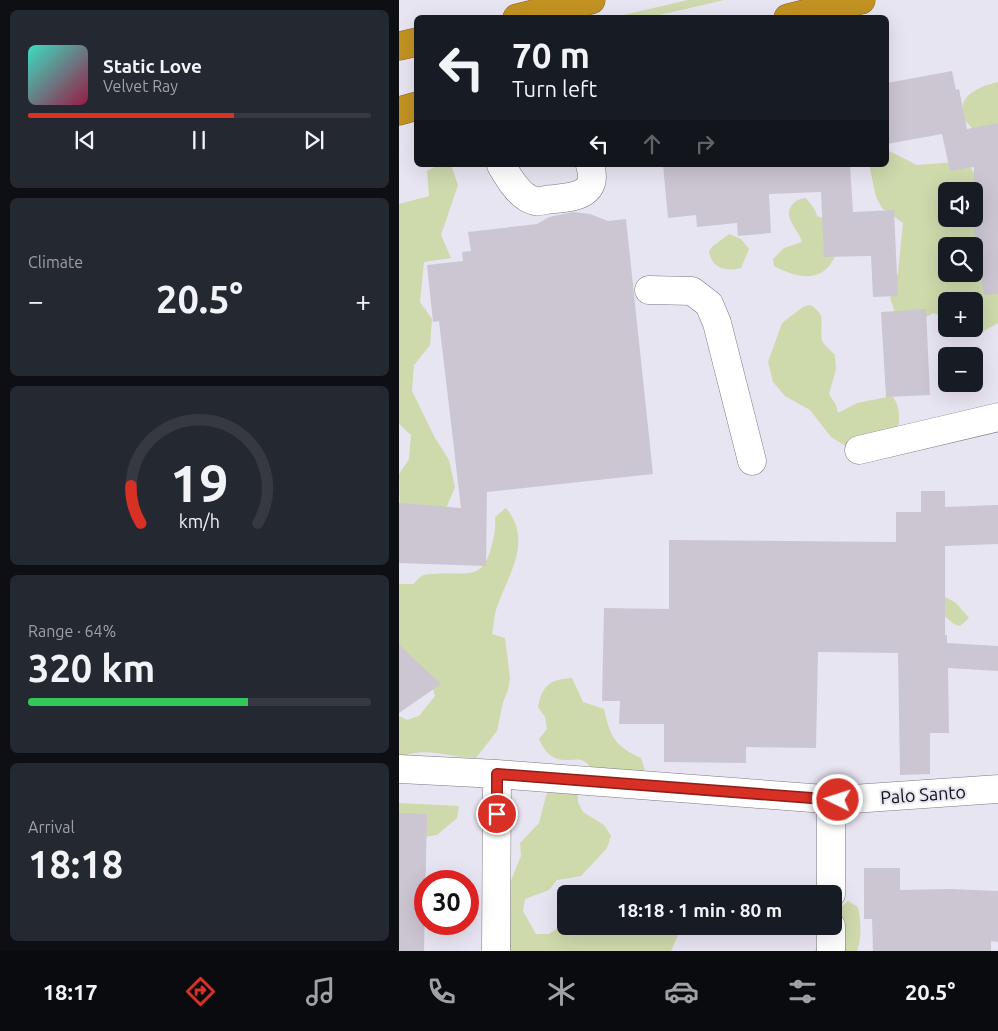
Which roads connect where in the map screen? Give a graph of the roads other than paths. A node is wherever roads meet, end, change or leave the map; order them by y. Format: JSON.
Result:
{"nodes":[{"id":1,"x":591,"y":0,"type":"edge"},
{"id":2,"x":861,"y":0,"type":"edge"},
{"id":3,"x":529,"y":15,"type":"edge"},
{"id":4,"x":800,"y":15,"type":"edge"},
{"id":5,"x":414,"y":43,"type":"edge"},
{"id":6,"x":399,"y":46,"type":"edge"},
{"id":7,"x":414,"y":107,"type":"edge"},
{"id":8,"x":399,"y":111,"type":"edge"},
{"id":9,"x":502,"y":167,"type":"edge"},
{"id":10,"x":590,"y":167,"type":"edge"},
{"id":11,"x":649,"y":290,"type":"dead end"},
{"id":12,"x":998,"y":417,"type":"edge"},
{"id":13,"x":859,"y":450,"type":"dead end"},
{"id":14,"x":752,"y":461,"type":"dead end"},
{"id":15,"x":399,"y":769,"type":"edge"},
{"id":16,"x":497,"y":774,"type":"junction"},
{"id":17,"x":998,"y":789,"type":"edge"},
{"id":18,"x":831,"y":799,"type":"junction"},
{"id":19,"x":831,"y":885,"type":"edge"},
{"id":20,"x":831,"y":935,"type":"edge"},
{"id":21,"x":496,"y":951,"type":"edge"},
{"id":22,"x":831,"y":951,"type":"edge"}],
"edges":[{"from":1,"to":3,"type":"highway"},
{"from":2,"to":4,"type":"highway"},
{"from":5,"to":6,"type":"highway"},
{"from":7,"to":8,"type":"highway"},
{"from":9,"to":10,"type":"street"},
{"from":11,"to":14,"type":"street"},
{"from":12,"to":13,"type":"street"},
{"from":15,"to":16,"type":"street","name":"Palo Santo"},
{"from":16,"to":18,"type":"street","name":"Palo Santo"},
{"from":16,"to":21,"type":"street"},
{"from":17,"to":18,"type":"street","name":"Palo Santo"},
{"from":18,"to":19,"type":"street"},
{"from":20,"to":22,"type":"street"}]}
